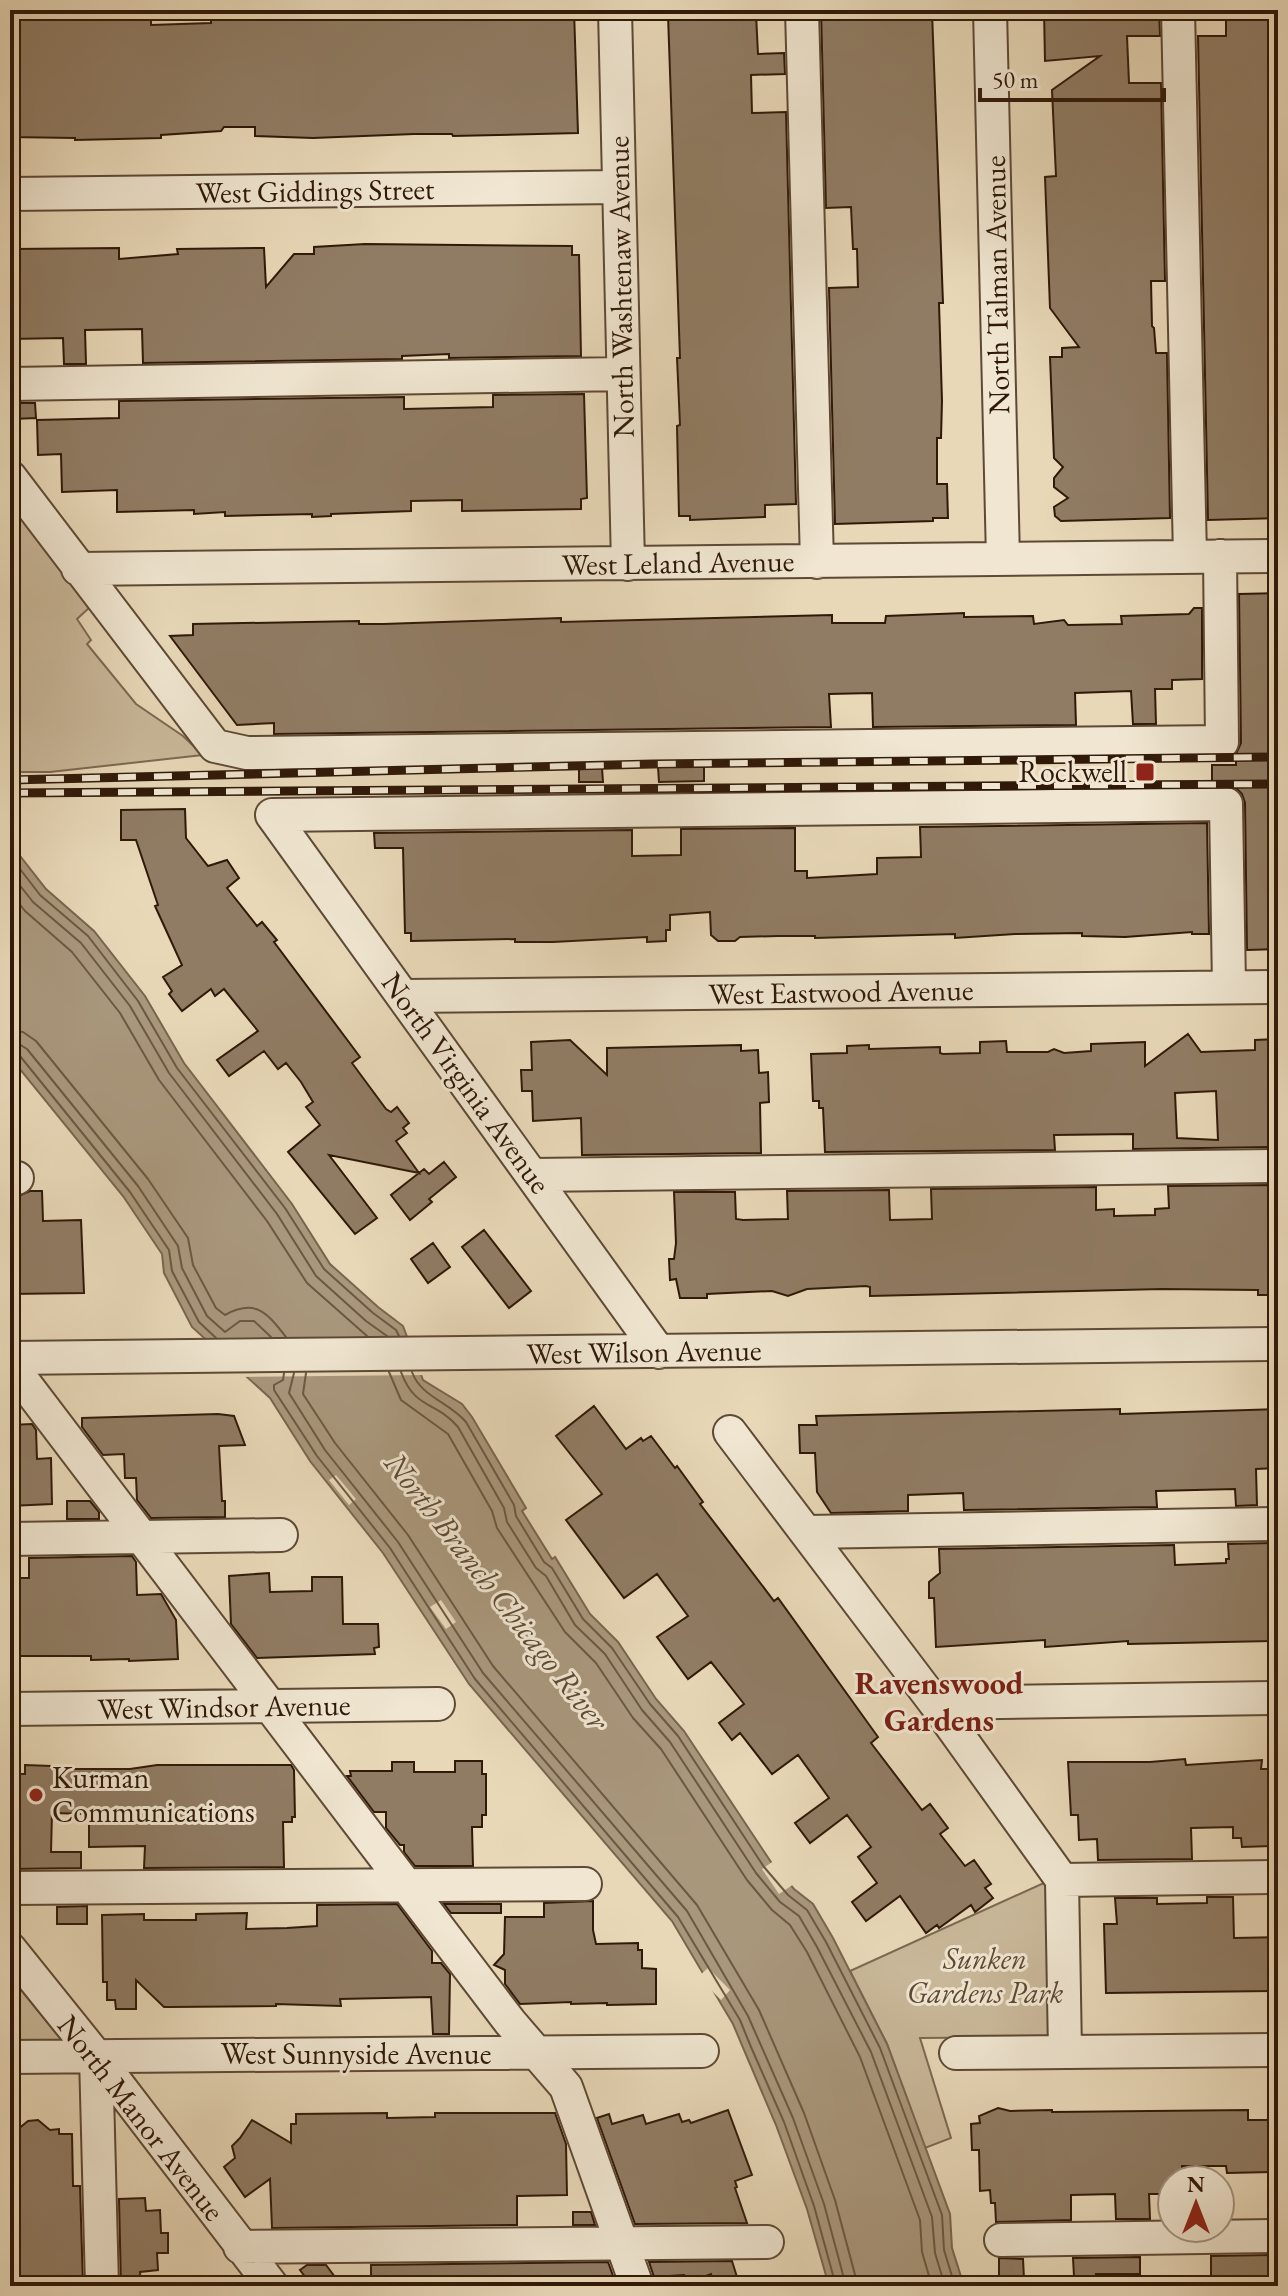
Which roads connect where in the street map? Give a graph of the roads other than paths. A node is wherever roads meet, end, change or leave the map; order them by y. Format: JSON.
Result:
{"nodes":[{"id":1,"x":615,"y":10,"type":"edge"},
{"id":2,"x":802,"y":10,"type":"edge"},
{"id":3,"x":990,"y":10,"type":"edge"},
{"id":4,"x":1178,"y":10,"type":"edge"},
{"id":5,"x":619,"y":187,"type":"junction"},
{"id":6,"x":10,"y":194,"type":"edge"},
{"id":7,"x":623,"y":374,"type":"junction"},
{"id":8,"x":10,"y":384,"type":"edge"},
{"id":9,"x":10,"y":477,"type":"edge"},
{"id":10,"x":1205,"y":556,"type":"junction"},
{"id":11,"x":1278,"y":556,"type":"edge"},
{"id":12,"x":1003,"y":559,"type":"junction"},
{"id":13,"x":817,"y":562,"type":"junction"},
{"id":14,"x":628,"y":564,"type":"junction"},
{"id":15,"x":78,"y":569,"type":"junction"},
{"id":16,"x":1229,"y":987,"type":"junction"},
{"id":17,"x":1278,"y":987,"type":"edge"},
{"id":18,"x":404,"y":996,"type":"junction"},
{"id":19,"x":1278,"y":1166,"type":"edge"},
{"id":20,"x":532,"y":1175,"type":"junction"},
{"id":21,"x":1278,"y":1344,"type":"edge"},
{"id":22,"x":659,"y":1352,"type":"junction"},
{"id":23,"x":10,"y":1361,"type":"edge"},
{"id":24,"x":730,"y":1432,"type":"dead end"},
{"id":25,"x":1278,"y":1524,"type":"edge"},
{"id":26,"x":807,"y":1532,"type":"junction"},
{"id":27,"x":281,"y":1535,"type":"dead end"},
{"id":28,"x":142,"y":1537,"type":"junction"},
{"id":29,"x":10,"y":1539,"type":"edge"},
{"id":30,"x":1278,"y":1698,"type":"edge"},
{"id":31,"x":935,"y":1703,"type":"junction"},
{"id":32,"x":438,"y":1704,"type":"dead end"},
{"id":33,"x":271,"y":1706,"type":"junction"},
{"id":34,"x":10,"y":1709,"type":"edge"},
{"id":35,"x":1278,"y":1877,"type":"edge"},
{"id":36,"x":1062,"y":1880,"type":"junction"},
{"id":37,"x":585,"y":1884,"type":"dead end"},
{"id":38,"x":407,"y":1885,"type":"junction"},
{"id":39,"x":10,"y":1888,"type":"edge"},
{"id":40,"x":10,"y":1949,"type":"edge"},
{"id":41,"x":1278,"y":2050,"type":"edge"},
{"id":42,"x":702,"y":2051,"type":"dead end"},
{"id":43,"x":1065,"y":2052,"type":"junction"},
{"id":44,"x":536,"y":2053,"type":"junction"},
{"id":45,"x":956,"y":2053,"type":"dead end"},
{"id":46,"x":96,"y":2056,"type":"junction"},
{"id":47,"x":10,"y":2057,"type":"edge"},
{"id":48,"x":1278,"y":2236,"type":"edge"},
{"id":49,"x":1001,"y":2240,"type":"dead end"},
{"id":50,"x":767,"y":2242,"type":"dead end"},
{"id":51,"x":622,"y":2243,"type":"junction"},
{"id":52,"x":240,"y":2247,"type":"junction"},
{"id":53,"x":102,"y":2286,"type":"edge"},
{"id":54,"x":272,"y":2286,"type":"edge"},
{"id":55,"x":637,"y":2286,"type":"edge"}],
"edges":[{"from":1,"to":5,"type":"street","name":"North Washtenaw Avenue"},
{"from":2,"to":13,"type":"street"},
{"from":3,"to":12,"type":"street","name":"North Talman Avenue"},
{"from":4,"to":10,"type":"street"},
{"from":5,"to":6,"type":"street","name":"West Giddings Street"},
{"from":5,"to":7,"type":"street","name":"North Washtenaw Avenue"},
{"from":7,"to":8,"type":"street"},
{"from":7,"to":14,"type":"street","name":"North Washtenaw Avenue"},
{"from":9,"to":15,"type":"street"},
{"from":10,"to":11,"type":"street","name":"West Leland Avenue"},
{"from":10,"to":12,"type":"street","name":"West Leland Avenue"},
{"from":10,"to":15,"type":"street"},
{"from":12,"to":13,"type":"street","name":"West Leland Avenue"},
{"from":13,"to":14,"type":"street","name":"West Leland Avenue"},
{"from":14,"to":15,"type":"street","name":"West Leland Avenue"},
{"from":16,"to":17,"type":"street","name":"West Eastwood Avenue"},
{"from":16,"to":18,"type":"street","name":"West Eastwood Avenue"},
{"from":16,"to":18,"type":"street","name":"North Virginia Avenue"},
{"from":18,"to":20,"type":"street","name":"North Virginia Avenue"},
{"from":19,"to":20,"type":"street"},
{"from":20,"to":22,"type":"street","name":"North Virginia Avenue"},
{"from":21,"to":22,"type":"street","name":"West Wilson Avenue"},
{"from":22,"to":23,"type":"street","name":"West Wilson Avenue"},
{"from":23,"to":28,"type":"street"},
{"from":24,"to":26,"type":"street"},
{"from":25,"to":26,"type":"street"},
{"from":26,"to":31,"type":"street"},
{"from":27,"to":28,"type":"street"},
{"from":28,"to":29,"type":"street"},
{"from":28,"to":33,"type":"street"},
{"from":30,"to":31,"type":"street"},
{"from":31,"to":36,"type":"street"},
{"from":32,"to":33,"type":"street","name":"West Windsor Avenue"},
{"from":33,"to":34,"type":"street","name":"West Windsor Avenue"},
{"from":33,"to":38,"type":"street"},
{"from":35,"to":36,"type":"street"},
{"from":36,"to":43,"type":"street"},
{"from":37,"to":38,"type":"street"},
{"from":38,"to":39,"type":"street"},
{"from":38,"to":44,"type":"street"},
{"from":40,"to":46,"type":"street","name":"North Manor Avenue"},
{"from":41,"to":43,"type":"street"},
{"from":42,"to":44,"type":"street","name":"West Sunnyside Avenue"},
{"from":43,"to":45,"type":"street"},
{"from":44,"to":46,"type":"street","name":"West Sunnyside Avenue"},
{"from":44,"to":51,"type":"street"},
{"from":46,"to":47,"type":"street","name":"West Sunnyside Avenue"},
{"from":46,"to":52,"type":"street","name":"North Manor Avenue"},
{"from":46,"to":53,"type":"street"},
{"from":48,"to":49,"type":"street"},
{"from":50,"to":51,"type":"street"},
{"from":51,"to":52,"type":"street"},
{"from":51,"to":55,"type":"street"},
{"from":52,"to":54,"type":"street","name":"North Manor Avenue"}]}
